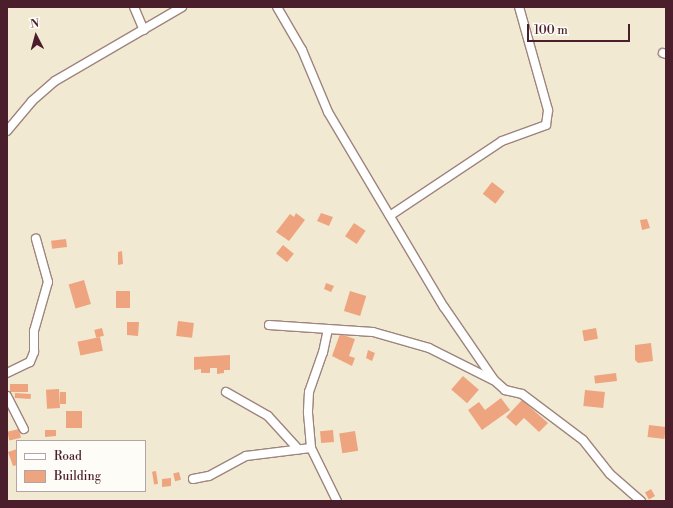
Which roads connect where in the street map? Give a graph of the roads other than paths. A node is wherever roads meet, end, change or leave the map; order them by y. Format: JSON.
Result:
{"nodes":[{"id":1,"x":134,"y":7,"type":"edge"},
{"id":2,"x":182,"y":7,"type":"edge"},
{"id":3,"x":278,"y":7,"type":"edge"},
{"id":4,"x":519,"y":7,"type":"edge"},
{"id":5,"x":144,"y":30,"type":"junction"},
{"id":6,"x":9,"y":124,"type":"edge"},
{"id":7,"x":392,"y":215,"type":"junction"},
{"id":8,"x":36,"y":239,"type":"dead end"},
{"id":9,"x":269,"y":325,"type":"dead end"},
{"id":10,"x":328,"y":329,"type":"junction"},
{"id":11,"x":7,"y":374,"type":"edge"},
{"id":12,"x":494,"y":380,"type":"junction"},
{"id":13,"x":226,"y":392,"type":"dead end"},
{"id":14,"x":7,"y":396,"type":"edge"},
{"id":15,"x":24,"y":429,"type":"dead end"},
{"id":16,"x":311,"y":448,"type":"junction"},
{"id":17,"x":298,"y":449,"type":"junction"},
{"id":18,"x":193,"y":479,"type":"dead end"},
{"id":19,"x":337,"y":501,"type":"edge"},
{"id":20,"x":641,"y":501,"type":"edge"}],
"edges":[{"from":1,"to":5,"type":"street"},
{"from":2,"to":5,"type":"street"},
{"from":3,"to":7,"type":"street"},
{"from":4,"to":7,"type":"street"},
{"from":5,"to":6,"type":"street"},
{"from":7,"to":12,"type":"street"},
{"from":8,"to":11,"type":"street"},
{"from":9,"to":10,"type":"street"},
{"from":10,"to":12,"type":"street"},
{"from":10,"to":16,"type":"street"},
{"from":12,"to":20,"type":"street"},
{"from":13,"to":17,"type":"street"},
{"from":14,"to":15,"type":"street"},
{"from":16,"to":17,"type":"street"},
{"from":16,"to":19,"type":"street"},
{"from":17,"to":18,"type":"street"}]}
